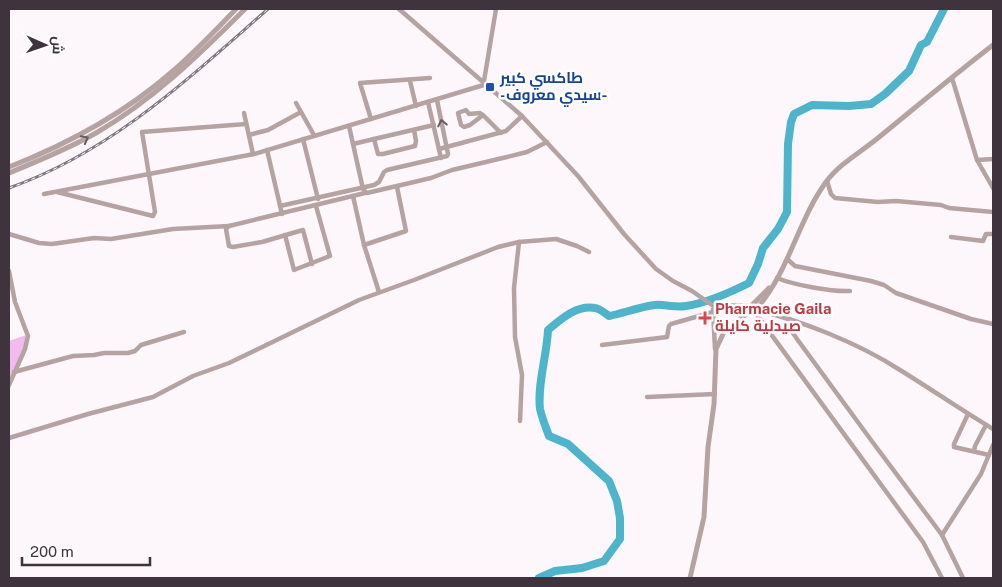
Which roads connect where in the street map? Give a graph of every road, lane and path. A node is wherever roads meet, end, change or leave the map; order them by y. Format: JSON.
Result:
{"nodes":[{"id":1,"x":236,"y":9,"type":"edge"},
{"id":2,"x":245,"y":9,"type":"edge"},
{"id":3,"x":399,"y":9,"type":"edge"},
{"id":4,"x":496,"y":9,"type":"edge"},
{"id":5,"x":993,"y":45,"type":"edge"},
{"id":6,"x":430,"y":78,"type":"dead end"},
{"id":7,"x":952,"y":78,"type":"junction"},
{"id":8,"x":410,"y":81,"type":"junction"},
{"id":9,"x":485,"y":82,"type":"junction"},
{"id":10,"x":437,"y":100,"type":"junction"},
{"id":11,"x":428,"y":102,"type":"junction"},
{"id":12,"x":296,"y":103,"type":"dead end"},
{"id":13,"x":416,"y":106,"type":"junction"},
{"id":14,"x":301,"y":112,"type":"junction"},
{"id":15,"x":244,"y":113,"type":"dead end"},
{"id":16,"x":483,"y":115,"type":"junction"},
{"id":17,"x":522,"y":116,"type":"junction"},
{"id":18,"x":371,"y":119,"type":"junction"},
{"id":19,"x":246,"y":124,"type":"junction"},
{"id":20,"x":434,"y":125,"type":"junction"},
{"id":21,"x":349,"y":126,"type":"junction"},
{"id":22,"x":414,"y":130,"type":"junction"},
{"id":23,"x":501,"y":133,"type":"junction"},
{"id":24,"x":249,"y":135,"type":"junction"},
{"id":25,"x":314,"y":135,"type":"junction"},
{"id":26,"x":374,"y":139,"type":"junction"},
{"id":27,"x":303,"y":140,"type":"junction"},
{"id":28,"x":548,"y":142,"type":"junction"},
{"id":29,"x":353,"y":144,"type":"junction"},
{"id":30,"x":447,"y":147,"type":"junction"},
{"id":31,"x":439,"y":149,"type":"junction"},
{"id":32,"x":267,"y":150,"type":"junction"},
{"id":33,"x":253,"y":154,"type":"junction"},
{"id":34,"x":441,"y":158,"type":"junction"},
{"id":35,"x":993,"y":159,"type":"edge"},
{"id":36,"x":977,"y":160,"type":"junction"},
{"id":37,"x":9,"y":167,"type":"edge"},
{"id":38,"x":9,"y":173,"type":"edge"},
{"id":39,"x":149,"y":174,"type":"junction"},
{"id":40,"x":827,"y":181,"type":"junction"},
{"id":41,"x":397,"y":187,"type":"junction"},
{"id":42,"x":993,"y":188,"type":"edge"},
{"id":43,"x":364,"y":191,"type":"junction"},
{"id":44,"x":55,"y":192,"type":"junction"},
{"id":45,"x":44,"y":194,"type":"dead end"},
{"id":46,"x":350,"y":195,"type":"junction"},
{"id":47,"x":318,"y":199,"type":"junction"},
{"id":48,"x":280,"y":206,"type":"junction"},
{"id":49,"x":316,"y":206,"type":"junction"},
{"id":50,"x":993,"y":212,"type":"edge"},
{"id":51,"x":282,"y":214,"type":"junction"},
{"id":52,"x":229,"y":226,"type":"junction"},
{"id":53,"x":9,"y":234,"type":"edge"},
{"id":54,"x":993,"y":234,"type":"edge"},
{"id":55,"x":285,"y":235,"type":"junction"},
{"id":56,"x":951,"y":237,"type":"dead end"},
{"id":57,"x":519,"y":242,"type":"junction"},
{"id":58,"x":364,"y":245,"type":"junction"},
{"id":59,"x":588,"y":252,"type":"dead end"},
{"id":60,"x":787,"y":259,"type":"junction"},
{"id":61,"x":312,"y":264,"type":"junction"},
{"id":62,"x":9,"y":271,"type":"edge"},
{"id":63,"x":776,"y":278,"type":"junction"},
{"id":64,"x":850,"y":291,"type":"dead end"},
{"id":65,"x":378,"y":292,"type":"junction"},
{"id":66,"x":11,"y":295,"type":"edge"},
{"id":67,"x":712,"y":306,"type":"junction"},
{"id":68,"x":753,"y":308,"type":"junction"},
{"id":69,"x":713,"y":312,"type":"junction"},
{"id":70,"x":790,"y":320,"type":"junction"},
{"id":71,"x":993,"y":324,"type":"edge"},
{"id":72,"x":184,"y":332,"type":"dead end"},
{"id":73,"x":602,"y":345,"type":"dead end"},
{"id":74,"x":715,"y":354,"type":"junction"},
{"id":75,"x":11,"y":374,"type":"edge"},
{"id":76,"x":9,"y":385,"type":"edge"},
{"id":77,"x":715,"y":394,"type":"junction"},
{"id":78,"x":647,"y":397,"type":"dead end"},
{"id":79,"x":968,"y":414,"type":"junction"},
{"id":80,"x":520,"y":421,"type":"dead end"},
{"id":81,"x":986,"y":425,"type":"junction"},
{"id":82,"x":993,"y":429,"type":"edge"},
{"id":83,"x":9,"y":438,"type":"edge"},
{"id":84,"x":993,"y":445,"type":"edge"},
{"id":85,"x":974,"y":452,"type":"junction"},
{"id":86,"x":990,"y":459,"type":"edge"},
{"id":87,"x":942,"y":535,"type":"junction"},
{"id":88,"x":690,"y":578,"type":"edge"},
{"id":89,"x":942,"y":578,"type":"edge"},
{"id":90,"x":963,"y":578,"type":"edge"}],
"edges":[{"from":1,"to":37,"type":"street"},
{"from":38,"to":2,"type":"street","one_way":true},
{"from":3,"to":9,"type":"street"},
{"from":4,"to":9,"type":"street"},
{"from":5,"to":7,"type":"street"},
{"from":6,"to":8,"type":"street"},
{"from":7,"to":36,"type":"street"},
{"from":7,"to":40,"type":"street"},
{"from":8,"to":13,"type":"street"},
{"from":8,"to":18,"type":"street"},
{"from":9,"to":10,"type":"street"},
{"from":9,"to":17,"type":"street"},
{"from":10,"to":11,"type":"street"},
{"from":30,"to":10,"type":"street","one_way":true},
{"from":11,"to":13,"type":"street"},
{"from":11,"to":20,"type":"street"},
{"from":12,"to":14,"type":"street"},
{"from":13,"to":18,"type":"street"},
{"from":14,"to":24,"type":"street"},
{"from":14,"to":25,"type":"street"},
{"from":15,"to":19,"type":"street"},
{"from":16,"to":16,"type":"street"},
{"from":16,"to":23,"type":"street"},
{"from":17,"to":23,"type":"street"},
{"from":17,"to":28,"type":"street"},
{"from":18,"to":21,"type":"street"},
{"from":19,"to":24,"type":"street"},
{"from":19,"to":39,"type":"street"},
{"from":20,"to":22,"type":"street"},
{"from":20,"to":31,"type":"street"},
{"from":21,"to":25,"type":"street"},
{"from":21,"to":29,"type":"street"},
{"from":22,"to":26,"type":"street"},
{"from":22,"to":26,"type":"street"},
{"from":23,"to":30,"type":"street"},
{"from":24,"to":33,"type":"street"},
{"from":25,"to":27,"type":"street"},
{"from":26,"to":29,"type":"street"},
{"from":27,"to":32,"type":"street"},
{"from":27,"to":47,"type":"street"},
{"from":28,"to":41,"type":"street"},
{"from":28,"to":67,"type":"street"},
{"from":29,"to":43,"type":"street"},
{"from":30,"to":31,"type":"street"},
{"from":30,"to":34,"type":"street"},
{"from":31,"to":34,"type":"street"},
{"from":32,"to":33,"type":"street"},
{"from":32,"to":48,"type":"street"},
{"from":33,"to":39,"type":"street"},
{"from":34,"to":43,"type":"street"},
{"from":35,"to":36,"type":"street"},
{"from":36,"to":42,"type":"street"},
{"from":39,"to":44,"type":"street"},
{"from":39,"to":44,"type":"street"},
{"from":40,"to":50,"type":"street"},
{"from":40,"to":60,"type":"street"},
{"from":41,"to":43,"type":"street"},
{"from":41,"to":58,"type":"street"},
{"from":43,"to":46,"type":"street"},
{"from":44,"to":45,"type":"street"},
{"from":46,"to":47,"type":"street"},
{"from":46,"to":49,"type":"street"},
{"from":46,"to":58,"type":"street"},
{"from":47,"to":48,"type":"street"},
{"from":48,"to":51,"type":"street"},
{"from":49,"to":51,"type":"street"},
{"from":49,"to":61,"type":"street"},
{"from":51,"to":52,"type":"street"},
{"from":52,"to":53,"type":"street"},
{"from":52,"to":55,"type":"street"},
{"from":54,"to":56,"type":"street"},
{"from":55,"to":61,"type":"street"},
{"from":55,"to":61,"type":"street"},
{"from":57,"to":59,"type":"street"},
{"from":57,"to":65,"type":"street"},
{"from":57,"to":80,"type":"street"},
{"from":58,"to":65,"type":"street"},
{"from":60,"to":63,"type":"street"},
{"from":60,"to":71,"type":"street"},
{"from":62,"to":66,"type":"street"},
{"from":63,"to":64,"type":"street"},
{"from":63,"to":68,"type":"street"},
{"from":65,"to":83,"type":"street"},
{"from":66,"to":75,"type":"street"},
{"from":67,"to":68,"type":"street"},
{"from":67,"to":69,"type":"street"},
{"from":68,"to":70,"type":"street"},
{"from":68,"to":74,"type":"street"},
{"from":68,"to":89,"type":"street"},
{"from":69,"to":73,"type":"street"},
{"from":69,"to":74,"type":"street"},
{"from":70,"to":79,"type":"street"},
{"from":70,"to":87,"type":"street"},
{"from":72,"to":75,"type":"street"},
{"from":74,"to":77,"type":"street"},
{"from":75,"to":76,"type":"street"},
{"from":77,"to":78,"type":"street"},
{"from":77,"to":88,"type":"street"},
{"from":79,"to":81,"type":"street"},
{"from":79,"to":85,"type":"street"},
{"from":81,"to":82,"type":"street"},
{"from":81,"to":85,"type":"street"},
{"from":84,"to":86,"type":"street"},
{"from":85,"to":86,"type":"street"},
{"from":86,"to":87,"type":"street"},
{"from":87,"to":90,"type":"street"}]}
